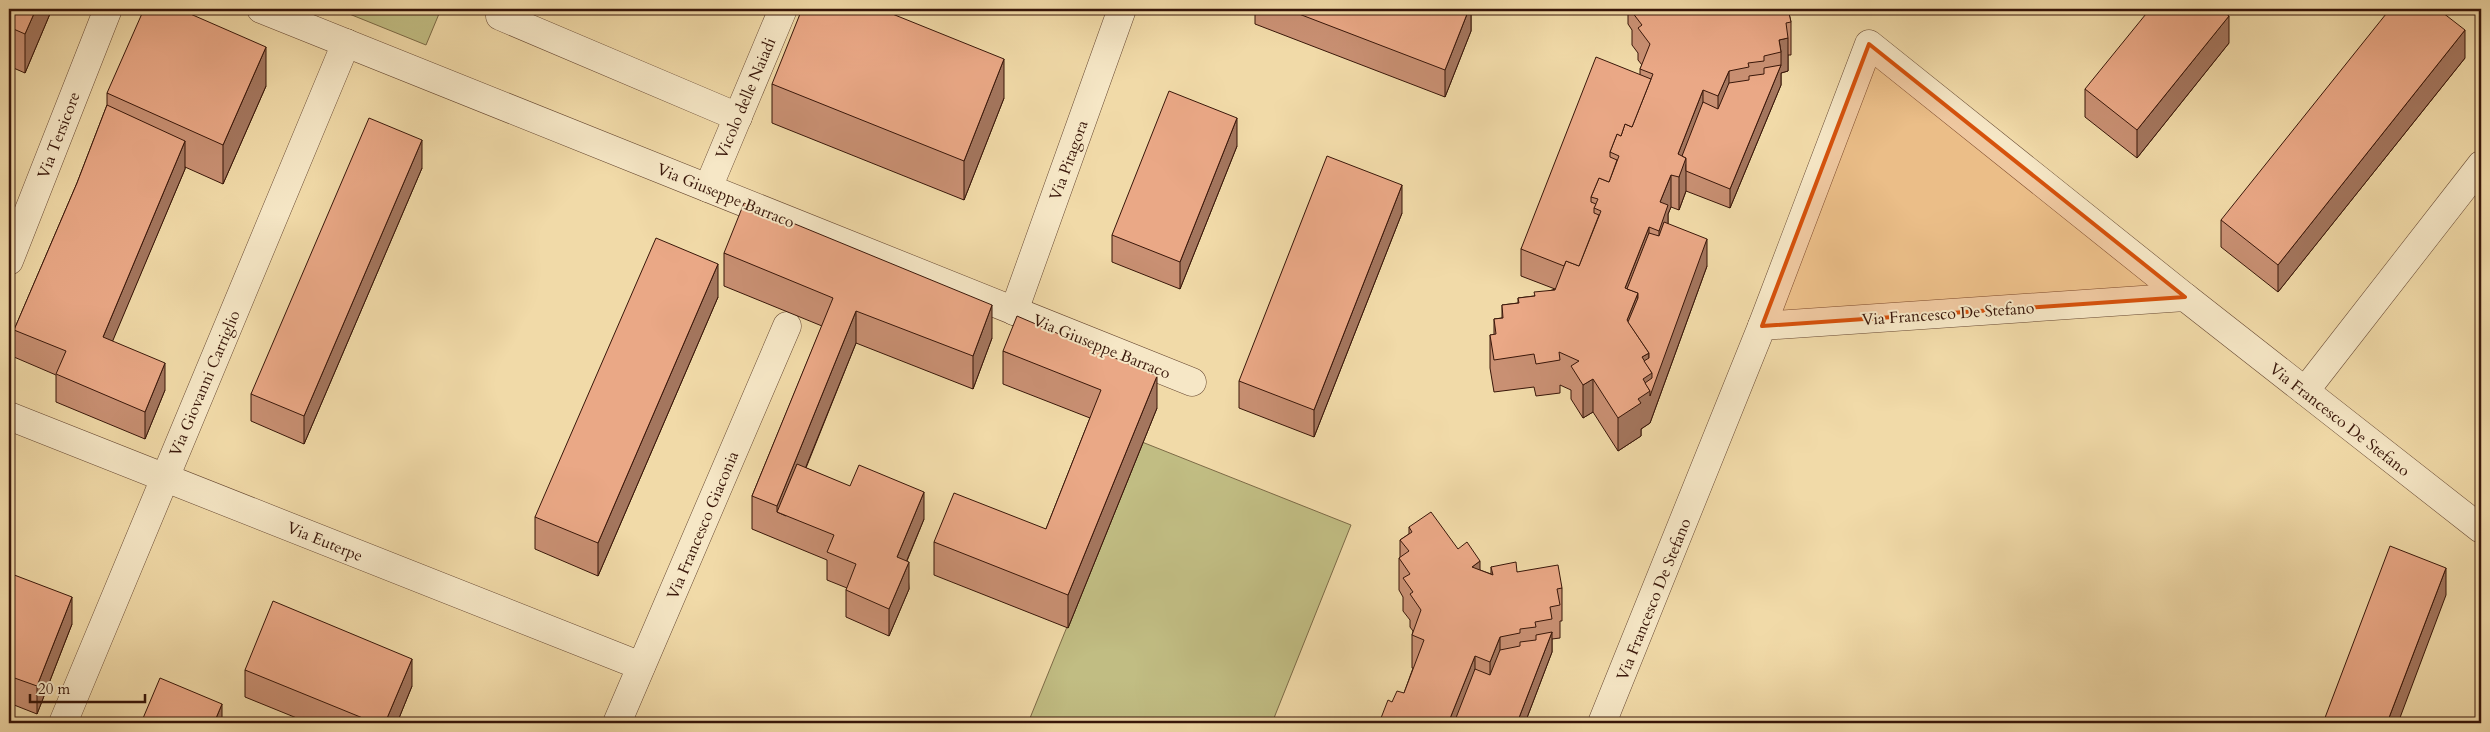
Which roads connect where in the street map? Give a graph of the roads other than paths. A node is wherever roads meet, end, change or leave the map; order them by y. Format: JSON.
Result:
{"nodes":[{"id":1,"x":108,"y":9,"type":"edge"},
{"id":2,"x":261,"y":9,"type":"edge"},
{"id":3,"x":503,"y":9,"type":"edge"},
{"id":4,"x":783,"y":9,"type":"edge"},
{"id":5,"x":1122,"y":9,"type":"edge"},
{"id":6,"x":346,"y":43,"type":"junction"},
{"id":7,"x":738,"y":117,"type":"junction"},
{"id":8,"x":2481,"y":165,"type":"edge"},
{"id":9,"x":708,"y":188,"type":"junction"},
{"id":10,"x":9,"y":261,"type":"edge"},
{"id":11,"x":2184,"y":297,"type":"junction"},
{"id":12,"x":1014,"y":311,"type":"junction"},
{"id":13,"x":787,"y":326,"type":"dead end"},
{"id":14,"x":1762,"y":326,"type":"junction"},
{"id":15,"x":1192,"y":382,"type":"dead end"},
{"id":16,"x":2305,"y":391,"type":"junction"},
{"id":17,"x":9,"y":416,"type":"edge"},
{"id":18,"x":165,"y":478,"type":"junction"},
{"id":19,"x":2481,"y":529,"type":"edge"},
{"id":20,"x":641,"y":666,"type":"junction"},
{"id":21,"x":63,"y":723,"type":"edge"},
{"id":22,"x":616,"y":723,"type":"edge"},
{"id":23,"x":1602,"y":723,"type":"edge"}],
"edges":[{"from":1,"to":10,"type":"street","name":"Via Tersicore"},
{"from":2,"to":6,"type":"street","name":"Via Giuseppe Barraco"},
{"from":3,"to":7,"type":"street"},
{"from":4,"to":7,"type":"street","name":"Vicolo delle Naiadi"},
{"from":5,"to":12,"type":"street","name":"Via Pitagora"},
{"from":6,"to":9,"type":"street","name":"Via Giuseppe Barraco"},
{"from":6,"to":18,"type":"street","name":"Via Giovanni Carriglio"},
{"from":7,"to":9,"type":"street","name":"Vicolo delle Naiadi"},
{"from":8,"to":16,"type":"street"},
{"from":9,"to":12,"type":"street","name":"Via Giuseppe Barraco"},
{"from":11,"to":14,"type":"street","name":"Via Francesco De Stefano"},
{"from":11,"to":14,"type":"street"},
{"from":11,"to":16,"type":"street","name":"Via Francesco De Stefano"},
{"from":12,"to":15,"type":"street","name":"Via Giuseppe Barraco"},
{"from":13,"to":20,"type":"street","name":"Via Francesco Giaconia"},
{"from":14,"to":23,"type":"street","name":"Via Francesco De Stefano"},
{"from":16,"to":19,"type":"street","name":"Via Francesco De Stefano"},
{"from":17,"to":18,"type":"street","name":"Via Euterpe"},
{"from":18,"to":20,"type":"street","name":"Via Euterpe"},
{"from":18,"to":21,"type":"street","name":"Via Giovanni Carriglio"},
{"from":20,"to":22,"type":"street","name":"Via Francesco Giaconia"}]}
